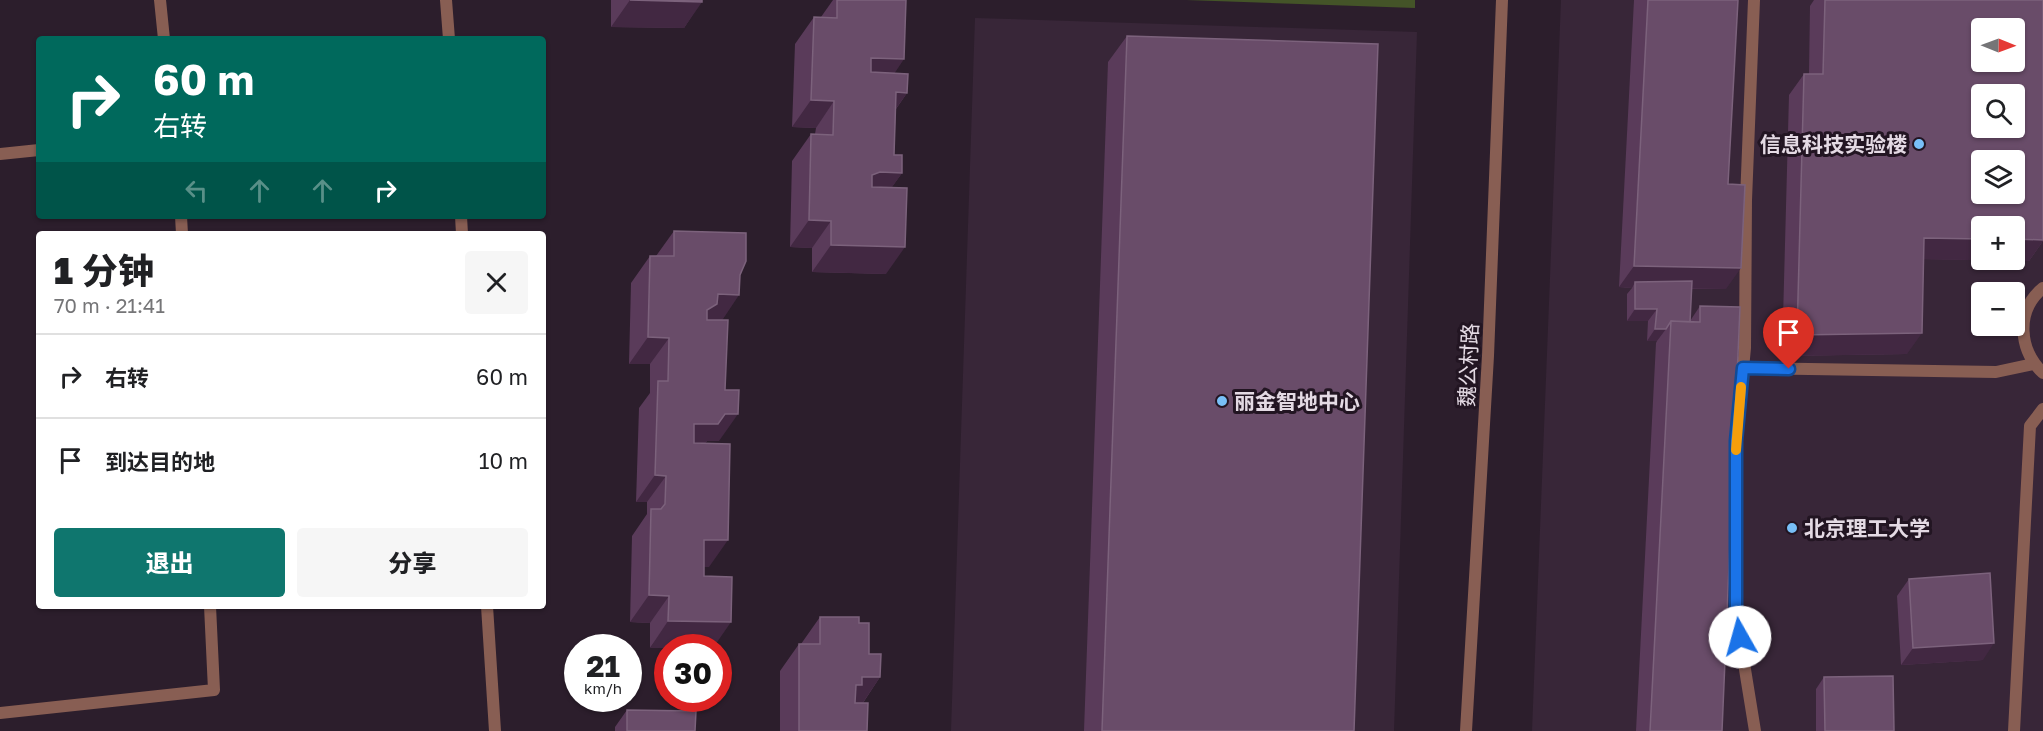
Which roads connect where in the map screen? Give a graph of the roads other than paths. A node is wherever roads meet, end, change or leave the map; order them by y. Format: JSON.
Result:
{"nodes":[{"id":1,"x":160,"y":0,"type":"edge"},
{"id":2,"x":446,"y":0,"type":"edge"},
{"id":3,"x":1502,"y":0,"type":"edge"},
{"id":4,"x":1754,"y":0,"type":"edge"},
{"id":5,"x":164,"y":36,"type":"edge"},
{"id":6,"x":449,"y":36,"type":"edge"},
{"id":7,"x":36,"y":150,"type":"edge"},
{"id":8,"x":0,"y":154,"type":"edge"},
{"id":9,"x":2043,"y":288,"type":"edge"},
{"id":10,"x":2033,"y":364,"type":"junction"},
{"id":11,"x":1743,"y":368,"type":"junction"},
{"id":12,"x":2043,"y":373,"type":"edge"},
{"id":13,"x":2043,"y":409,"type":"edge"},
{"id":14,"x":210,"y":609,"type":"edge"},
{"id":15,"x":487,"y":609,"type":"edge"},
{"id":16,"x":0,"y":713,"type":"edge"},
{"id":17,"x":495,"y":731,"type":"edge"},
{"id":18,"x":1466,"y":731,"type":"edge"},
{"id":19,"x":1755,"y":731,"type":"edge"},
{"id":20,"x":2014,"y":731,"type":"edge"}],
"edges":[{"from":1,"to":5,"type":"street"},
{"from":2,"to":6,"type":"street"},
{"from":3,"to":18,"type":"street","name":"魏公村路"},
{"from":4,"to":11,"type":"street"},
{"from":7,"to":8,"type":"street"},
{"from":9,"to":10,"type":"street"},
{"from":10,"to":11,"type":"street"},
{"from":10,"to":12,"type":"street"},
{"from":11,"to":19,"type":"street"},
{"from":13,"to":20,"type":"street"},
{"from":14,"to":16,"type":"street"},
{"from":15,"to":17,"type":"street"}]}
